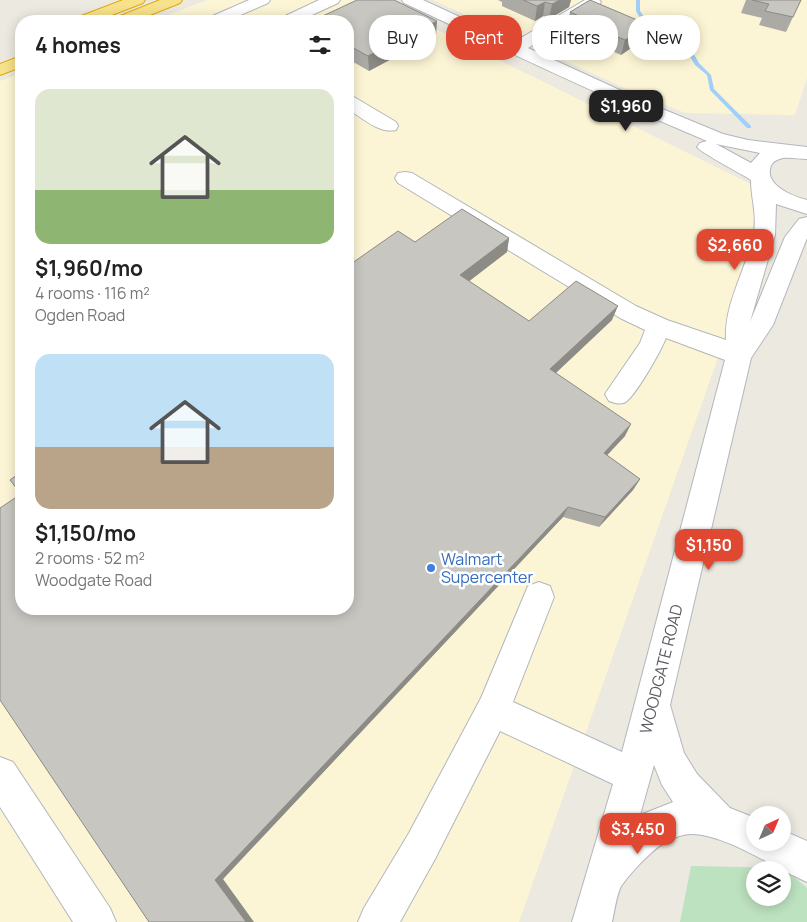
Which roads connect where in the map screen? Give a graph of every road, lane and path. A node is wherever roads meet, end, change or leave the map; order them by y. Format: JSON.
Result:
{"nodes":[{"id":1,"x":136,"y":0,"type":"edge"},
{"id":2,"x":174,"y":0,"type":"edge"},
{"id":3,"x":262,"y":0,"type":"edge"},
{"id":4,"x":332,"y":0,"type":"edge"},
{"id":5,"x":410,"y":0,"type":"edge"},
{"id":6,"x":593,"y":2,"type":"edge"},
{"id":7,"x":432,"y":4,"type":"edge"},
{"id":8,"x":97,"y":15,"type":"edge"},
{"id":9,"x":136,"y":15,"type":"edge"},
{"id":10,"x":228,"y":15,"type":"edge"},
{"id":11,"x":299,"y":15,"type":"edge"},
{"id":12,"x":452,"y":15,"type":"edge"},
{"id":13,"x":522,"y":45,"type":"edge"},
{"id":14,"x":15,"y":47,"type":"edge"},
{"id":15,"x":0,"y":53,"type":"edge"},
{"id":16,"x":522,"y":54,"type":"edge"},
{"id":17,"x":522,"y":55,"type":"edge"},
{"id":18,"x":15,"y":64,"type":"edge"},
{"id":19,"x":0,"y":70,"type":"edge"},
{"id":20,"x":354,"y":106,"type":"edge"},
{"id":21,"x":389,"y":126,"type":"dead end"},
{"id":22,"x":798,"y":149,"type":"edge"},
{"id":23,"x":405,"y":178,"type":"dead end"},
{"id":24,"x":760,"y":179,"type":"junction"},
{"id":25,"x":807,"y":207,"type":"edge"},
{"id":26,"x":807,"y":224,"type":"edge"},
{"id":27,"x":659,"y":326,"type":"junction"},
{"id":28,"x":739,"y":356,"type":"junction"},
{"id":29,"x":618,"y":394,"type":"dead end"},
{"id":30,"x":539,"y":597,"type":"dead end"},
{"id":31,"x":653,"y":704,"type":"junction"},
{"id":32,"x":493,"y":710,"type":"junction"},
{"id":33,"x":0,"y":775,"type":"edge"},
{"id":34,"x":633,"y":775,"type":"junction"},
{"id":35,"x":717,"y":821,"type":"junction"},
{"id":36,"x":746,"y":833,"type":"edge"},
{"id":37,"x":787,"y":851,"type":"edge"},
{"id":38,"x":807,"y":863,"type":"edge"},
{"id":39,"x":604,"y":879,"type":"junction"},
{"id":40,"x":96,"y":922,"type":"edge"},
{"id":41,"x":378,"y":922,"type":"edge"},
{"id":42,"x":592,"y":922,"type":"edge"}],
"edges":[{"from":1,"to":8,"type":"highway"},
{"from":2,"to":9,"type":"highway"},
{"from":3,"to":10,"type":"street"},
{"from":4,"to":11,"type":"street"},
{"from":5,"to":7,"type":"street"},
{"from":6,"to":13,"type":"street"},
{"from":7,"to":12,"type":"street"},
{"from":14,"to":15,"type":"highway"},
{"from":16,"to":22,"type":"street"},
{"from":17,"to":24,"type":"street"},
{"from":18,"to":19,"type":"highway"},
{"from":20,"to":21,"type":"street"},
{"from":22,"to":24,"type":"street"},
{"from":23,"to":27,"type":"street"},
{"from":24,"to":25,"type":"street"},
{"from":24,"to":28,"type":"street","name":"WOODGATE ROAD"},
{"from":26,"to":28,"type":"street","name":"WOODGATE ROAD"},
{"from":27,"to":28,"type":"street"},
{"from":27,"to":29,"type":"street"},
{"from":28,"to":31,"type":"street","name":"WOODGATE ROAD"},
{"from":30,"to":32,"type":"street"},
{"from":31,"to":34,"type":"street","name":"WOODGATE ROAD"},
{"from":31,"to":35,"type":"street"},
{"from":32,"to":34,"type":"street"},
{"from":32,"to":41,"type":"street"},
{"from":33,"to":40,"type":"street"},
{"from":34,"to":39,"type":"street","name":"WOODGATE ROAD"},
{"from":35,"to":36,"type":"street"},
{"from":35,"to":39,"type":"street"},
{"from":37,"to":38,"type":"street"},
{"from":39,"to":42,"type":"street","name":"WOODGATE ROAD"}]}
